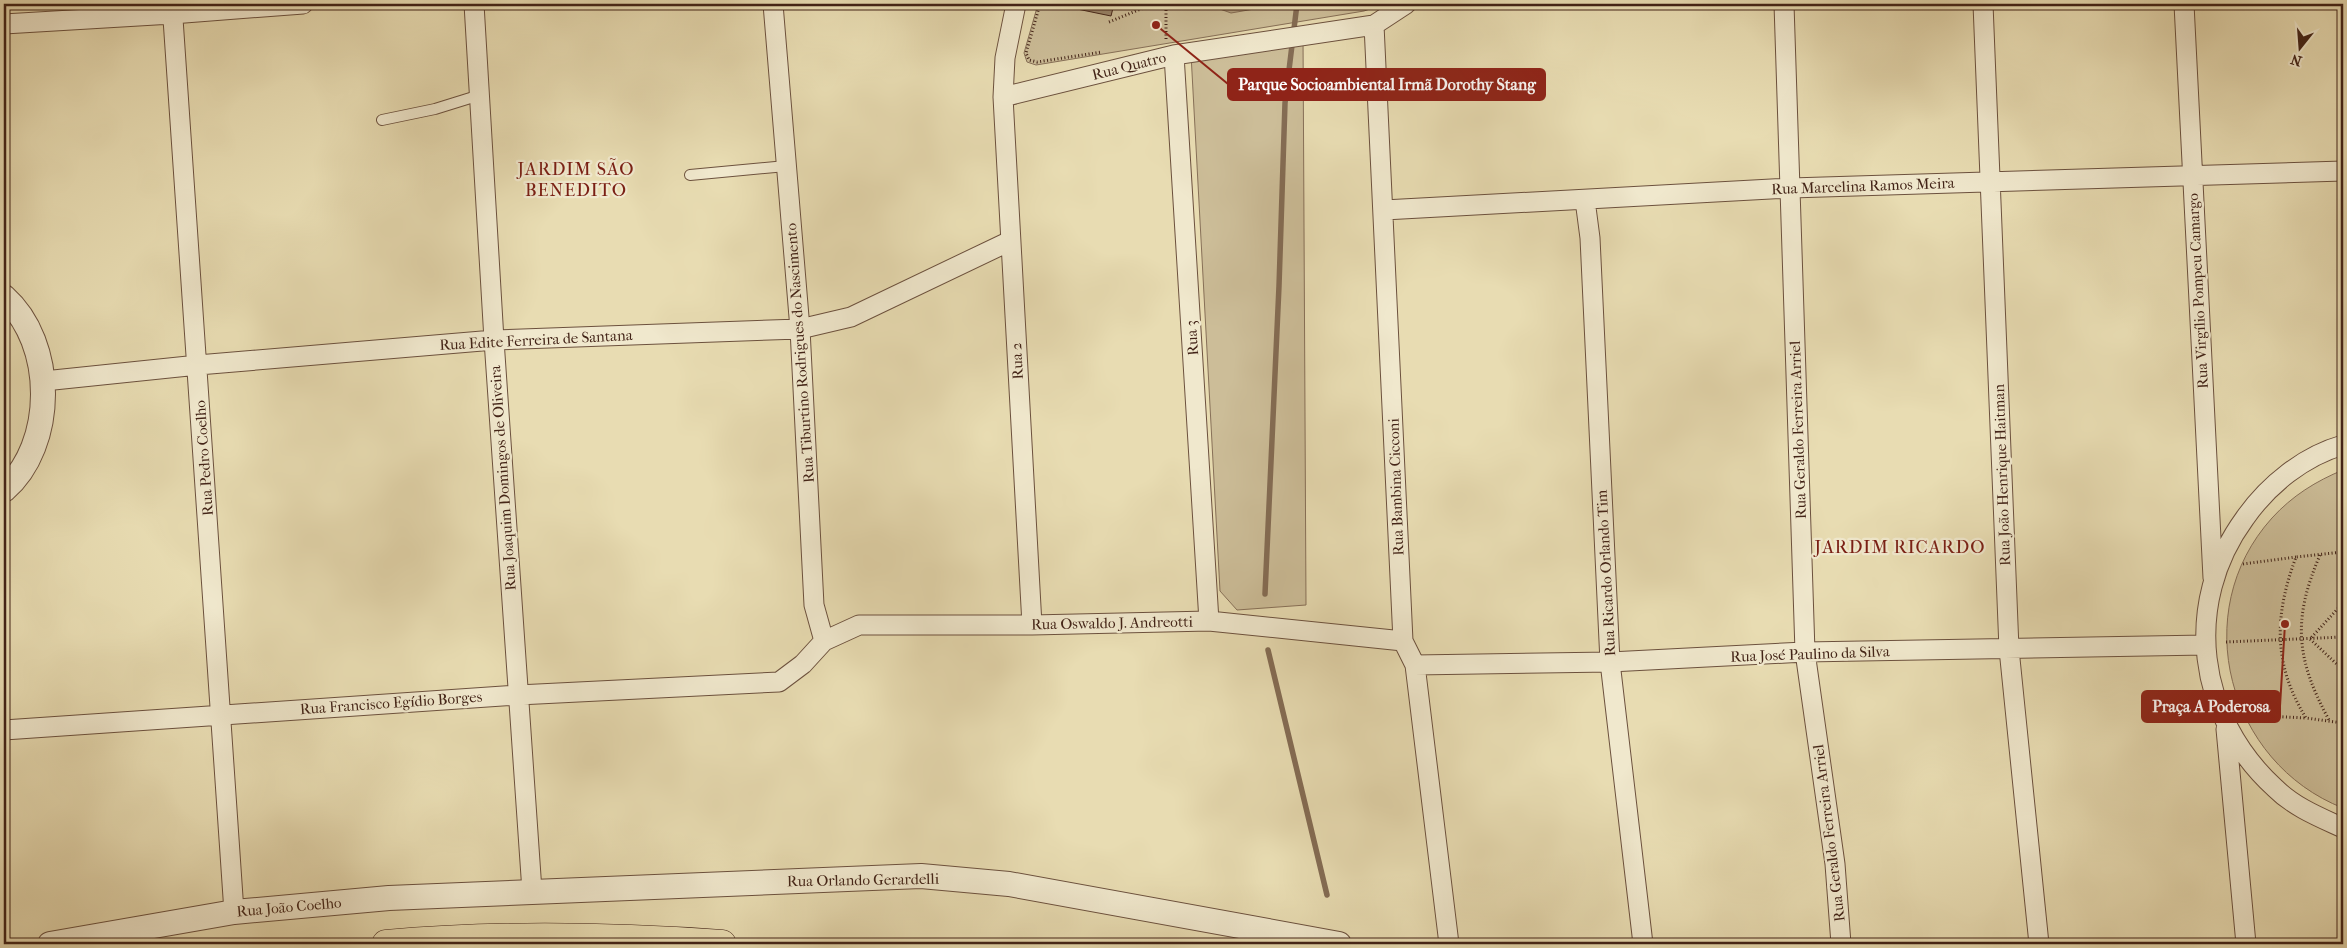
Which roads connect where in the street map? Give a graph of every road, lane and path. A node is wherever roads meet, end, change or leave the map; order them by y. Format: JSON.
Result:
{"nodes":[{"id":1,"x":303,"y":4,"type":"edge"},
{"id":2,"x":474,"y":4,"type":"edge"},
{"id":3,"x":772,"y":4,"type":"edge"},
{"id":4,"x":1016,"y":4,"type":"edge"},
{"id":5,"x":1153,"y":4,"type":"edge"},
{"id":6,"x":1166,"y":4,"type":"edge"},
{"id":7,"x":1406,"y":4,"type":"edge"},
{"id":8,"x":1784,"y":4,"type":"edge"},
{"id":9,"x":1983,"y":4,"type":"edge"},
{"id":10,"x":2184,"y":4,"type":"edge"},
{"id":11,"x":172,"y":9,"type":"edge"},
{"id":12,"x":1109,"y":22,"type":"dead end"},
{"id":13,"x":4,"y":24,"type":"edge"},
{"id":14,"x":1374,"y":25,"type":"junction"},
{"id":15,"x":1170,"y":49,"type":"junction"},
{"id":16,"x":480,"y":96,"type":"junction"},
{"id":17,"x":1003,"y":97,"type":"junction"},
{"id":18,"x":382,"y":120,"type":"dead end"},
{"id":19,"x":786,"y":166,"type":"junction"},
{"id":20,"x":2343,"y":171,"type":"edge"},
{"id":21,"x":690,"y":176,"type":"dead end"},
{"id":22,"x":2192,"y":177,"type":"junction"},
{"id":23,"x":1990,"y":182,"type":"junction"},
{"id":24,"x":1791,"y":188,"type":"junction"},
{"id":25,"x":1584,"y":200,"type":"junction"},
{"id":26,"x":1384,"y":210,"type":"junction"},
{"id":27,"x":1010,"y":241,"type":"junction"},
{"id":28,"x":4,"y":297,"type":"edge"},
{"id":29,"x":800,"y":329,"type":"junction"},
{"id":30,"x":494,"y":340,"type":"junction"},
{"id":31,"x":198,"y":365,"type":"junction"},
{"id":32,"x":44,"y":381,"type":"junction"},
{"id":33,"x":2343,"y":445,"type":"edge"},
{"id":34,"x":4,"y":490,"type":"edge"},
{"id":35,"x":2343,"y":494,"type":"edge"},
{"id":36,"x":2343,"y":516,"type":"edge"},
{"id":37,"x":2343,"y":552,"type":"edge"},
{"id":38,"x":2320,"y":555,"type":"junction"},
{"id":39,"x":2296,"y":557,"type":"junction"},
{"id":40,"x":2243,"y":564,"type":"dead end"},
{"id":41,"x":2213,"y":578,"type":"junction"},
{"id":42,"x":2343,"y":578,"type":"edge"},
{"id":43,"x":2343,"y":594,"type":"edge"},
{"id":44,"x":2343,"y":603,"type":"edge"},
{"id":45,"x":1210,"y":621,"type":"junction"},
{"id":46,"x":1032,"y":626,"type":"junction"},
{"id":47,"x":2343,"y":637,"type":"edge"},
{"id":48,"x":2302,"y":639,"type":"junction"},
{"id":49,"x":2310,"y":639,"type":"junction"},
{"id":50,"x":2279,"y":640,"type":"junction"},
{"id":51,"x":824,"y":641,"type":"junction"},
{"id":52,"x":1403,"y":641,"type":"junction"},
{"id":53,"x":2226,"y":642,"type":"dead end"},
{"id":54,"x":2205,"y":646,"type":"junction"},
{"id":55,"x":2009,"y":649,"type":"junction"},
{"id":56,"x":1805,"y":652,"type":"junction"},
{"id":57,"x":1610,"y":662,"type":"junction"},
{"id":58,"x":1415,"y":665,"type":"junction"},
{"id":59,"x":2343,"y":670,"type":"edge"},
{"id":60,"x":518,"y":695,"type":"junction"},
{"id":61,"x":221,"y":715,"type":"junction"},
{"id":62,"x":2244,"y":715,"type":"dead end"},
{"id":63,"x":2306,"y":718,"type":"junction"},
{"id":64,"x":2329,"y":721,"type":"junction"},
{"id":65,"x":2343,"y":722,"type":"edge"},
{"id":66,"x":2225,"y":724,"type":"junction"},
{"id":67,"x":4,"y":730,"type":"edge"},
{"id":68,"x":2343,"y":828,"type":"edge"},
{"id":69,"x":532,"y":891,"type":"junction"},
{"id":70,"x":234,"y":912,"type":"junction"},
{"id":71,"x":50,"y":944,"type":"edge"},
{"id":72,"x":386,"y":944,"type":"edge"},
{"id":73,"x":722,"y":944,"type":"edge"},
{"id":74,"x":1339,"y":944,"type":"edge"},
{"id":75,"x":1449,"y":944,"type":"edge"},
{"id":76,"x":1643,"y":944,"type":"edge"},
{"id":77,"x":1841,"y":944,"type":"edge"},
{"id":78,"x":2039,"y":944,"type":"edge"},
{"id":79,"x":2246,"y":944,"type":"edge"}],
"edges":[{"from":1,"to":11,"type":"street"},
{"from":2,"to":16,"type":"street","name":"Rua Joaquim Domingos de Oliveira"},
{"from":3,"to":19,"type":"street","name":"Rua Tiburtino Rodrigues do Nascimento"},
{"from":4,"to":17,"type":"street","name":"Rua 2"},
{"from":5,"to":12,"type":"path"},
{"from":6,"to":15,"type":"path"},
{"from":7,"to":14,"type":"street"},
{"from":8,"to":24,"type":"street","name":"Rua Geraldo Ferreira Arriel"},
{"from":9,"to":23,"type":"street","name":"Rua João Henrique Haitman"},
{"from":10,"to":22,"type":"street","name":"Rua Virgílio Pompeu Camargo"},
{"from":11,"to":13,"type":"street"},
{"from":11,"to":31,"type":"street","name":"Rua Pedro Coelho"},
{"from":14,"to":15,"type":"street","name":"Rua Quatro"},
{"from":14,"to":26,"type":"street","name":"Rua Bambina Cicconi"},
{"from":15,"to":17,"type":"street","name":"Rua Quatro"},
{"from":15,"to":45,"type":"street","name":"Rua 3"},
{"from":16,"to":18,"type":"lane"},
{"from":16,"to":30,"type":"street","name":"Rua Joaquim Domingos de Oliveira"},
{"from":17,"to":27,"type":"street","name":"Rua 2"},
{"from":19,"to":21,"type":"lane"},
{"from":19,"to":29,"type":"street","name":"Rua Tiburtino Rodrigues do Nascimento"},
{"from":20,"to":22,"type":"street","name":"Rua Marcelina Ramos Meira"},
{"from":22,"to":23,"type":"street","name":"Rua Marcelina Ramos Meira"},
{"from":22,"to":41,"type":"street","name":"Rua Virgílio Pompeu Camargo"},
{"from":23,"to":24,"type":"street","name":"Rua Marcelina Ramos Meira"},
{"from":23,"to":55,"type":"street","name":"Rua João Henrique Haitman"},
{"from":24,"to":25,"type":"street","name":"Rua Marcelina Ramos Meira"},
{"from":24,"to":56,"type":"street","name":"Rua Geraldo Ferreira Arriel"},
{"from":25,"to":26,"type":"street","name":"Rua Marcelina Ramos Meira"},
{"from":25,"to":57,"type":"street","name":"Rua Ricardo Orlando Tim"},
{"from":26,"to":52,"type":"street","name":"Rua Bambina Cicconi"},
{"from":27,"to":29,"type":"street","name":"Rua Edite Ferreira de Santana"},
{"from":27,"to":46,"type":"street","name":"Rua 2"},
{"from":28,"to":32,"type":"street"},
{"from":29,"to":30,"type":"street","name":"Rua Edite Ferreira de Santana"},
{"from":29,"to":51,"type":"street","name":"Rua Tiburtino Rodrigues do Nascimento"},
{"from":30,"to":31,"type":"street","name":"Rua Edite Ferreira de Santana"},
{"from":30,"to":60,"type":"street","name":"Rua Joaquim Domingos de Oliveira"},
{"from":31,"to":32,"type":"street","name":"Rua Edite Ferreira de Santana"},
{"from":31,"to":61,"type":"street","name":"Rua Pedro Coelho"},
{"from":32,"to":34,"type":"street"},
{"from":33,"to":41,"type":"street"},
{"from":35,"to":36,"type":"path"},
{"from":37,"to":38,"type":"path"},
{"from":38,"to":39,"type":"path"},
{"from":38,"to":48,"type":"path"},
{"from":39,"to":40,"type":"path"},
{"from":39,"to":50,"type":"path"},
{"from":41,"to":54,"type":"street"},
{"from":42,"to":43,"type":"path"},
{"from":44,"to":49,"type":"path"},
{"from":45,"to":46,"type":"street","name":"Rua Oswaldo J. Andreotti"},
{"from":45,"to":52,"type":"street","name":"Rua Oswaldo J. Andreotti"},
{"from":46,"to":51,"type":"street","name":"Rua Oswaldo J. Andreotti"},
{"from":47,"to":49,"type":"path"},
{"from":48,"to":49,"type":"path"},
{"from":48,"to":50,"type":"path"},
{"from":48,"to":64,"type":"path"},
{"from":49,"to":59,"type":"path"},
{"from":50,"to":53,"type":"path"},
{"from":50,"to":63,"type":"path"},
{"from":51,"to":60,"type":"street","name":"Rua Francisco Egídio Borges"},
{"from":52,"to":58,"type":"street","name":"Rua Bambina Cicconi"},
{"from":54,"to":55,"type":"street","name":"Rua José Paulino da Silva"},
{"from":54,"to":66,"type":"street"},
{"from":55,"to":56,"type":"street","name":"Rua José Paulino da Silva"},
{"from":55,"to":78,"type":"street","name":"Rua João Henrique Haitman"},
{"from":56,"to":57,"type":"street","name":"Rua José Paulino da Silva"},
{"from":56,"to":77,"type":"street","name":"Rua Geraldo Ferreira Arriel"},
{"from":57,"to":58,"type":"street","name":"Rua José Paulino da Silva"},
{"from":57,"to":76,"type":"street","name":"Rua Ricardo Orlando Tim"},
{"from":58,"to":75,"type":"street","name":"Rua Bambina Cicconi"},
{"from":60,"to":61,"type":"street","name":"Rua Francisco Egídio Borges"},
{"from":60,"to":69,"type":"street","name":"Rua Joaquim Domingos de Oliveira"},
{"from":61,"to":67,"type":"street","name":"Rua Francisco Egídio Borges"},
{"from":61,"to":70,"type":"street","name":"Rua Pedro Coelho"},
{"from":62,"to":63,"type":"path"},
{"from":63,"to":64,"type":"path"},
{"from":64,"to":65,"type":"path"},
{"from":66,"to":68,"type":"street"},
{"from":66,"to":79,"type":"street"},
{"from":69,"to":70,"type":"street","name":"Rua João Coelho"},
{"from":69,"to":74,"type":"street","name":"Rua Orlando Gerardelli"},
{"from":70,"to":71,"type":"street","name":"Rua João Coelho"},
{"from":72,"to":73,"type":"highway"}]}
